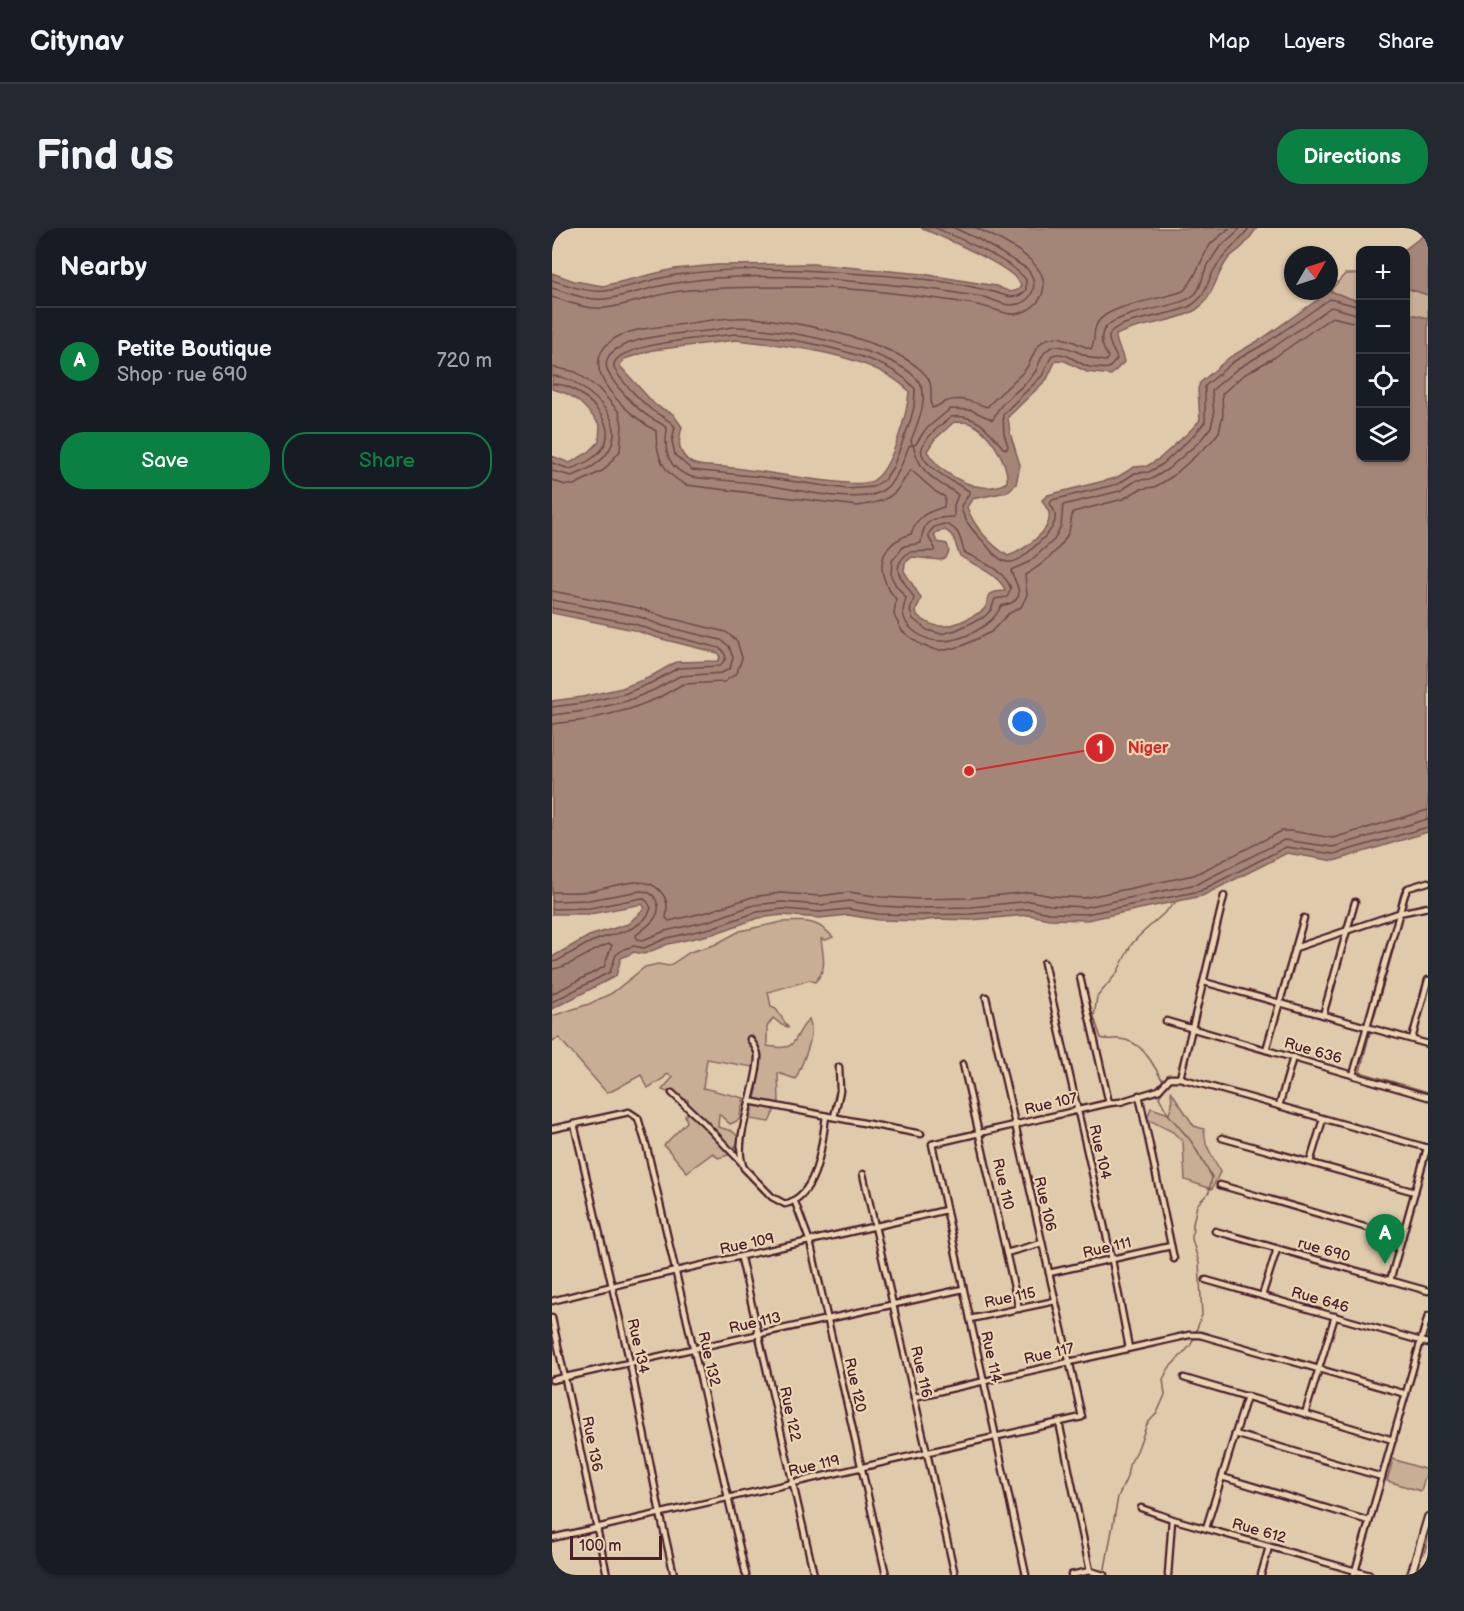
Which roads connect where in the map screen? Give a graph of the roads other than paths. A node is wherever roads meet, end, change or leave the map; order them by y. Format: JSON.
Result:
{"nodes":[{"id":1,"x":1428,"y":882,"type":"edge"},
{"id":2,"x":1224,"y":896,"type":"dead end"},
{"id":3,"x":1355,"y":902,"type":"dead end"},
{"id":4,"x":1428,"y":907,"type":"edge"},
{"id":5,"x":1398,"y":914,"type":"junction"},
{"id":6,"x":1304,"y":918,"type":"dead end"},
{"id":7,"x":1347,"y":930,"type":"junction"},
{"id":8,"x":1295,"y":948,"type":"junction"},
{"id":9,"x":1044,"y":963,"type":"dead end"},
{"id":10,"x":1080,"y":978,"type":"dead end"},
{"id":11,"x":1428,"y":980,"type":"edge"},
{"id":12,"x":1204,"y":982,"type":"junction"},
{"id":13,"x":1426,"y":995,"type":"edge"},
{"id":14,"x":986,"y":997,"type":"dead end"},
{"id":15,"x":1280,"y":1003,"type":"junction"},
{"id":16,"x":1323,"y":1015,"type":"junction"},
{"id":17,"x":1166,"y":1021,"type":"dead end"},
{"id":18,"x":1366,"y":1027,"type":"junction"},
{"id":19,"x":1192,"y":1028,"type":"junction"},
{"id":20,"x":750,"y":1039,"type":"dead end"},
{"id":21,"x":1412,"y":1040,"type":"junction"},
{"id":22,"x":1428,"y":1044,"type":"edge"},
{"id":23,"x":1266,"y":1050,"type":"junction"},
{"id":24,"x":1293,"y":1058,"type":"junction"},
{"id":25,"x":963,"y":1064,"type":"dead end"},
{"id":26,"x":839,"y":1067,"type":"dead end"},
{"id":27,"x":1353,"y":1075,"type":"junction"},
{"id":28,"x":1180,"y":1078,"type":"junction"},
{"id":29,"x":672,"y":1093,"type":"dead end"},
{"id":30,"x":1139,"y":1095,"type":"junction"},
{"id":31,"x":1428,"y":1096,"type":"edge"},
{"id":32,"x":749,"y":1101,"type":"junction"},
{"id":33,"x":1109,"y":1103,"type":"junction"},
{"id":34,"x":1279,"y":1106,"type":"junction"},
{"id":35,"x":1078,"y":1110,"type":"junction"},
{"id":36,"x":826,"y":1116,"type":"junction"},
{"id":37,"x":834,"y":1117,"type":"junction"},
{"id":38,"x":1323,"y":1119,"type":"junction"},
{"id":39,"x":574,"y":1124,"type":"junction"},
{"id":40,"x":1015,"y":1125,"type":"junction"},
{"id":41,"x":552,"y":1129,"type":"edge"},
{"id":42,"x":921,"y":1134,"type":"dead end"},
{"id":43,"x":978,"y":1134,"type":"junction"},
{"id":44,"x":1222,"y":1138,"type":"dead end"},
{"id":45,"x":932,"y":1144,"type":"joint"},
{"id":46,"x":1428,"y":1148,"type":"edge"},
{"id":47,"x":1310,"y":1162,"type":"junction"},
{"id":48,"x":742,"y":1163,"type":"junction"},
{"id":49,"x":863,"y":1174,"type":"dead end"},
{"id":50,"x":1220,"y":1185,"type":"dead end"},
{"id":51,"x":1415,"y":1192,"type":"junction"},
{"id":52,"x":795,"y":1202,"type":"junction"},
{"id":53,"x":946,"y":1210,"type":"junction"},
{"id":54,"x":875,"y":1227,"type":"junction"},
{"id":55,"x":1215,"y":1232,"type":"dead end"},
{"id":56,"x":1402,"y":1238,"type":"junction"},
{"id":57,"x":810,"y":1242,"type":"junction"},
{"id":58,"x":1042,"y":1243,"type":"junction"},
{"id":59,"x":1171,"y":1246,"type":"junction"},
{"id":60,"x":1277,"y":1249,"type":"junction"},
{"id":61,"x":1006,"y":1253,"type":"junction"},
{"id":62,"x":741,"y":1258,"type":"junction"},
{"id":63,"x":1174,"y":1259,"type":"dead end"},
{"id":64,"x":1112,"y":1260,"type":"junction"},
{"id":65,"x":676,"y":1270,"type":"junction"},
{"id":66,"x":1049,"y":1273,"type":"junction"},
{"id":67,"x":1206,"y":1280,"type":"dead end"},
{"id":68,"x":1390,"y":1281,"type":"junction"},
{"id":69,"x":612,"y":1286,"type":"junction"},
{"id":70,"x":963,"y":1289,"type":"junction"},
{"id":71,"x":1428,"y":1291,"type":"edge"},
{"id":72,"x":1262,"y":1296,"type":"junction"},
{"id":73,"x":552,"y":1301,"type":"edge"},
{"id":74,"x":1055,"y":1301,"type":"junction"},
{"id":75,"x":893,"y":1304,"type":"junction"},
{"id":76,"x":1019,"y":1308,"type":"junction"},
{"id":77,"x":1335,"y":1316,"type":"junction"},
{"id":78,"x":1428,"y":1316,"type":"edge"},
{"id":79,"x":552,"y":1318,"type":"edge"},
{"id":80,"x":827,"y":1319,"type":"junction"},
{"id":81,"x":970,"y":1319,"type":"junction"},
{"id":82,"x":760,"y":1334,"type":"junction"},
{"id":83,"x":1421,"y":1341,"type":"junction"},
{"id":84,"x":1428,"y":1343,"type":"edge"},
{"id":85,"x":1129,"y":1348,"type":"junction"},
{"id":86,"x":694,"y":1349,"type":"junction"},
{"id":87,"x":1069,"y":1362,"type":"junction"},
{"id":88,"x":630,"y":1363,"type":"junction"},
{"id":89,"x":1319,"y":1369,"type":"junction"},
{"id":90,"x":566,"y":1377,"type":"junction"},
{"id":91,"x":1184,"y":1378,"type":"dead end"},
{"id":92,"x":552,"y":1380,"type":"edge"},
{"id":93,"x":984,"y":1381,"type":"junction"},
{"id":94,"x":1406,"y":1394,"type":"junction"},
{"id":95,"x":1247,"y":1396,"type":"junction"},
{"id":96,"x":914,"y":1397,"type":"junction"},
{"id":97,"x":1305,"y":1414,"type":"junction"},
{"id":98,"x":1082,"y":1417,"type":"joint"},
{"id":99,"x":1059,"y":1422,"type":"junction"},
{"id":100,"x":1235,"y":1434,"type":"junction"},
{"id":101,"x":996,"y":1437,"type":"junction"},
{"id":102,"x":1393,"y":1440,"type":"junction"},
{"id":103,"x":927,"y":1452,"type":"junction"},
{"id":104,"x":861,"y":1467,"type":"junction"},
{"id":105,"x":1222,"y":1477,"type":"junction"},
{"id":106,"x":1382,"y":1477,"type":"junction"},
{"id":107,"x":793,"y":1483,"type":"junction"},
{"id":108,"x":728,"y":1498,"type":"junction"},
{"id":109,"x":1141,"y":1508,"type":"dead end"},
{"id":110,"x":660,"y":1513,"type":"junction"},
{"id":111,"x":1428,"y":1517,"type":"edge"},
{"id":112,"x":1172,"y":1519,"type":"junction"},
{"id":113,"x":1369,"y":1521,"type":"junction"},
{"id":114,"x":596,"y":1528,"type":"junction"},
{"id":115,"x":1206,"y":1528,"type":"junction"},
{"id":116,"x":552,"y":1538,"type":"edge"},
{"id":117,"x":1269,"y":1547,"type":"junction"},
{"id":118,"x":1090,"y":1571,"type":"junction"},
{"id":119,"x":1355,"y":1573,"type":"edge"},
{"id":120,"x":607,"y":1575,"type":"edge"},
{"id":121,"x":675,"y":1575,"type":"edge"},
{"id":122,"x":746,"y":1575,"type":"edge"},
{"id":123,"x":814,"y":1575,"type":"edge"},
{"id":124,"x":885,"y":1575,"type":"edge"},
{"id":125,"x":956,"y":1575,"type":"edge"},
{"id":126,"x":1026,"y":1575,"type":"edge"},
{"id":127,"x":1071,"y":1575,"type":"edge"},
{"id":128,"x":1104,"y":1575,"type":"edge"},
{"id":129,"x":1168,"y":1575,"type":"edge"},
{"id":130,"x":1261,"y":1575,"type":"edge"},
{"id":131,"x":1370,"y":1575,"type":"edge"},
{"id":132,"x":1411,"y":1575,"type":"edge"}],
"edges":[{"from":1,"to":5,"type":"street"},
{"from":2,"to":12,"type":"street"},
{"from":3,"to":7,"type":"street"},
{"from":4,"to":5,"type":"street"},
{"from":5,"to":7,"type":"street"},
{"from":5,"to":18,"type":"street"},
{"from":6,"to":8,"type":"street"},
{"from":7,"to":8,"type":"street"},
{"from":7,"to":16,"type":"street"},
{"from":8,"to":15,"type":"street"},
{"from":9,"to":35,"type":"street","name":"Rue 104"},
{"from":10,"to":33,"type":"street"},
{"from":11,"to":13,"type":"street"},
{"from":12,"to":15,"type":"street"},
{"from":12,"to":19,"type":"street"},
{"from":13,"to":21,"type":"street"},
{"from":14,"to":40,"type":"street","name":"Rue 106"},
{"from":15,"to":16,"type":"street"},
{"from":15,"to":23,"type":"street"},
{"from":16,"to":18,"type":"street"},
{"from":17,"to":19,"type":"street","name":"Rue 636"},
{"from":18,"to":21,"type":"street"},
{"from":18,"to":27,"type":"street"},
{"from":19,"to":23,"type":"street","name":"Rue 636"},
{"from":19,"to":28,"type":"street"},
{"from":20,"to":32,"type":"street"},
{"from":21,"to":22,"type":"street"},
{"from":23,"to":24,"type":"street","name":"Rue 636"},
{"from":24,"to":27,"type":"street","name":"Rue 636"},
{"from":24,"to":34,"type":"street"},
{"from":25,"to":43,"type":"street","name":"Rue 110"},
{"from":26,"to":37,"type":"street"},
{"from":27,"to":31,"type":"street","name":"Rue 636"},
{"from":28,"to":30,"type":"street","name":"Rue 107"},
{"from":28,"to":34,"type":"street"},
{"from":29,"to":48,"type":"street"},
{"from":30,"to":33,"type":"street","name":"Rue 107"},
{"from":30,"to":59,"type":"street"},
{"from":32,"to":36,"type":"street"},
{"from":32,"to":48,"type":"street"},
{"from":33,"to":35,"type":"street","name":"Rue 107"},
{"from":34,"to":38,"type":"street"},
{"from":35,"to":40,"type":"street","name":"Rue 107"},
{"from":35,"to":64,"type":"street","name":"Rue 104"},
{"from":36,"to":37,"type":"street"},
{"from":36,"to":52,"type":"street"},
{"from":37,"to":42,"type":"street"},
{"from":38,"to":46,"type":"street"},
{"from":38,"to":47,"type":"street"},
{"from":39,"to":41,"type":"street","name":"Rue 132"},
{"from":39,"to":65,"type":"street","name":"Rue 132"},
{"from":39,"to":69,"type":"street","name":"Rue 134"},
{"from":40,"to":43,"type":"street","name":"Rue 107"},
{"from":40,"to":58,"type":"street","name":"Rue 106"},
{"from":43,"to":45,"type":"street","name":"Rue 107"},
{"from":43,"to":61,"type":"street","name":"Rue 110"},
{"from":44,"to":47,"type":"street"},
{"from":45,"to":53,"type":"street","name":"Rue 114"},
{"from":46,"to":51,"type":"street"},
{"from":47,"to":51,"type":"street"},
{"from":48,"to":52,"type":"street"},
{"from":49,"to":54,"type":"street","name":"Rue 116"},
{"from":50,"to":56,"type":"street"},
{"from":51,"to":56,"type":"street"},
{"from":52,"to":57,"type":"street","name":"Rue 120"},
{"from":53,"to":54,"type":"street","name":"Rue 109"},
{"from":53,"to":70,"type":"street","name":"Rue 114"},
{"from":54,"to":57,"type":"street","name":"Rue 109"},
{"from":54,"to":75,"type":"street","name":"Rue 116"},
{"from":55,"to":60,"type":"street","name":"rue 690"},
{"from":56,"to":68,"type":"street"},
{"from":57,"to":62,"type":"street","name":"Rue 109"},
{"from":57,"to":80,"type":"street","name":"Rue 120"},
{"from":58,"to":61,"type":"street"},
{"from":58,"to":66,"type":"street","name":"Rue 106"},
{"from":59,"to":63,"type":"street"},
{"from":59,"to":64,"type":"street","name":"Rue 111"},
{"from":60,"to":68,"type":"street","name":"rue 690"},
{"from":60,"to":72,"type":"street"},
{"from":61,"to":76,"type":"street","name":"Rue 110"},
{"from":62,"to":65,"type":"street","name":"Rue 109"},
{"from":62,"to":82,"type":"street","name":"Rue 122"},
{"from":64,"to":66,"type":"street","name":"Rue 111"},
{"from":64,"to":85,"type":"street","name":"Rue 104"},
{"from":65,"to":69,"type":"street","name":"Rue 109"},
{"from":65,"to":86,"type":"street","name":"Rue 132"},
{"from":66,"to":74,"type":"street","name":"Rue 106"},
{"from":67,"to":72,"type":"street","name":"Rue 646"},
{"from":68,"to":71,"type":"street","name":"rue 690"},
{"from":69,"to":73,"type":"street","name":"Rue 109"},
{"from":69,"to":88,"type":"street","name":"Rue 134"},
{"from":70,"to":75,"type":"street","name":"Rue 113"},
{"from":70,"to":81,"type":"street","name":"Rue 114"},
{"from":72,"to":77,"type":"street","name":"Rue 646"},
{"from":74,"to":76,"type":"street","name":"Rue 115"},
{"from":74,"to":87,"type":"street","name":"Rue 106"},
{"from":75,"to":80,"type":"street","name":"Rue 113"},
{"from":75,"to":96,"type":"street","name":"Rue 116"},
{"from":76,"to":81,"type":"street","name":"Rue 115"},
{"from":77,"to":83,"type":"street","name":"Rue 646"},
{"from":77,"to":89,"type":"street"},
{"from":78,"to":83,"type":"street"},
{"from":79,"to":90,"type":"street","name":"Rue 136"},
{"from":80,"to":82,"type":"street","name":"Rue 113"},
{"from":80,"to":104,"type":"street","name":"Rue 120"},
{"from":81,"to":93,"type":"street","name":"Rue 114"},
{"from":82,"to":86,"type":"street","name":"Rue 113"},
{"from":82,"to":107,"type":"street","name":"Rue 122"},
{"from":83,"to":84,"type":"street","name":"Rue 646"},
{"from":83,"to":94,"type":"street"},
{"from":85,"to":87,"type":"street","name":"Rue 117"},
{"from":85,"to":89,"type":"street","name":"Rue 117"},
{"from":86,"to":88,"type":"street","name":"Rue 113"},
{"from":86,"to":108,"type":"street","name":"Rue 132"},
{"from":87,"to":93,"type":"street","name":"Rue 117"},
{"from":87,"to":98,"type":"street","name":"Rue 106"},
{"from":88,"to":90,"type":"street","name":"Rue 113"},
{"from":88,"to":110,"type":"street","name":"Rue 134"},
{"from":89,"to":94,"type":"street","name":"Rue 117"},
{"from":89,"to":97,"type":"street"},
{"from":90,"to":92,"type":"street","name":"Rue 113"},
{"from":90,"to":114,"type":"street","name":"Rue 136"},
{"from":91,"to":95,"type":"street"},
{"from":93,"to":96,"type":"street","name":"Rue 117"},
{"from":93,"to":101,"type":"street","name":"Rue 114"},
{"from":94,"to":102,"type":"street"},
{"from":95,"to":97,"type":"street"},
{"from":95,"to":100,"type":"street"},
{"from":96,"to":103,"type":"street","name":"Rue 116"},
{"from":97,"to":102,"type":"street"},
{"from":98,"to":99,"type":"street","name":"Rue 119"},
{"from":99,"to":101,"type":"street","name":"Rue 119"},
{"from":99,"to":118,"type":"street"},
{"from":100,"to":105,"type":"street"},
{"from":100,"to":106,"type":"street"},
{"from":101,"to":103,"type":"street","name":"Rue 119"},
{"from":101,"to":126,"type":"street","name":"Rue 114"},
{"from":102,"to":106,"type":"street"},
{"from":103,"to":104,"type":"street","name":"Rue 119"},
{"from":103,"to":125,"type":"street","name":"Rue 116"},
{"from":104,"to":107,"type":"street","name":"Rue 119"},
{"from":104,"to":124,"type":"street","name":"Rue 120"},
{"from":105,"to":113,"type":"street"},
{"from":105,"to":115,"type":"street"},
{"from":106,"to":113,"type":"street"},
{"from":107,"to":108,"type":"street","name":"Rue 119"},
{"from":107,"to":123,"type":"street","name":"Rue 122"},
{"from":108,"to":110,"type":"street","name":"Rue 119"},
{"from":108,"to":122,"type":"street","name":"Rue 132"},
{"from":109,"to":112,"type":"street","name":"Rue 612"},
{"from":110,"to":114,"type":"street","name":"Rue 119"},
{"from":110,"to":121,"type":"street","name":"Rue 134"},
{"from":111,"to":132,"type":"street"},
{"from":112,"to":115,"type":"street","name":"Rue 612"},
{"from":112,"to":129,"type":"street"},
{"from":113,"to":119,"type":"street"},
{"from":114,"to":116,"type":"street","name":"Rue 119"},
{"from":114,"to":120,"type":"street","name":"Rue 136"},
{"from":115,"to":117,"type":"street","name":"Rue 612"},
{"from":117,"to":119,"type":"street","name":"Rue 612"},
{"from":117,"to":130,"type":"street"},
{"from":118,"to":127,"type":"street"},
{"from":118,"to":128,"type":"street"},
{"from":119,"to":131,"type":"street","name":"Rue 612"}]}
